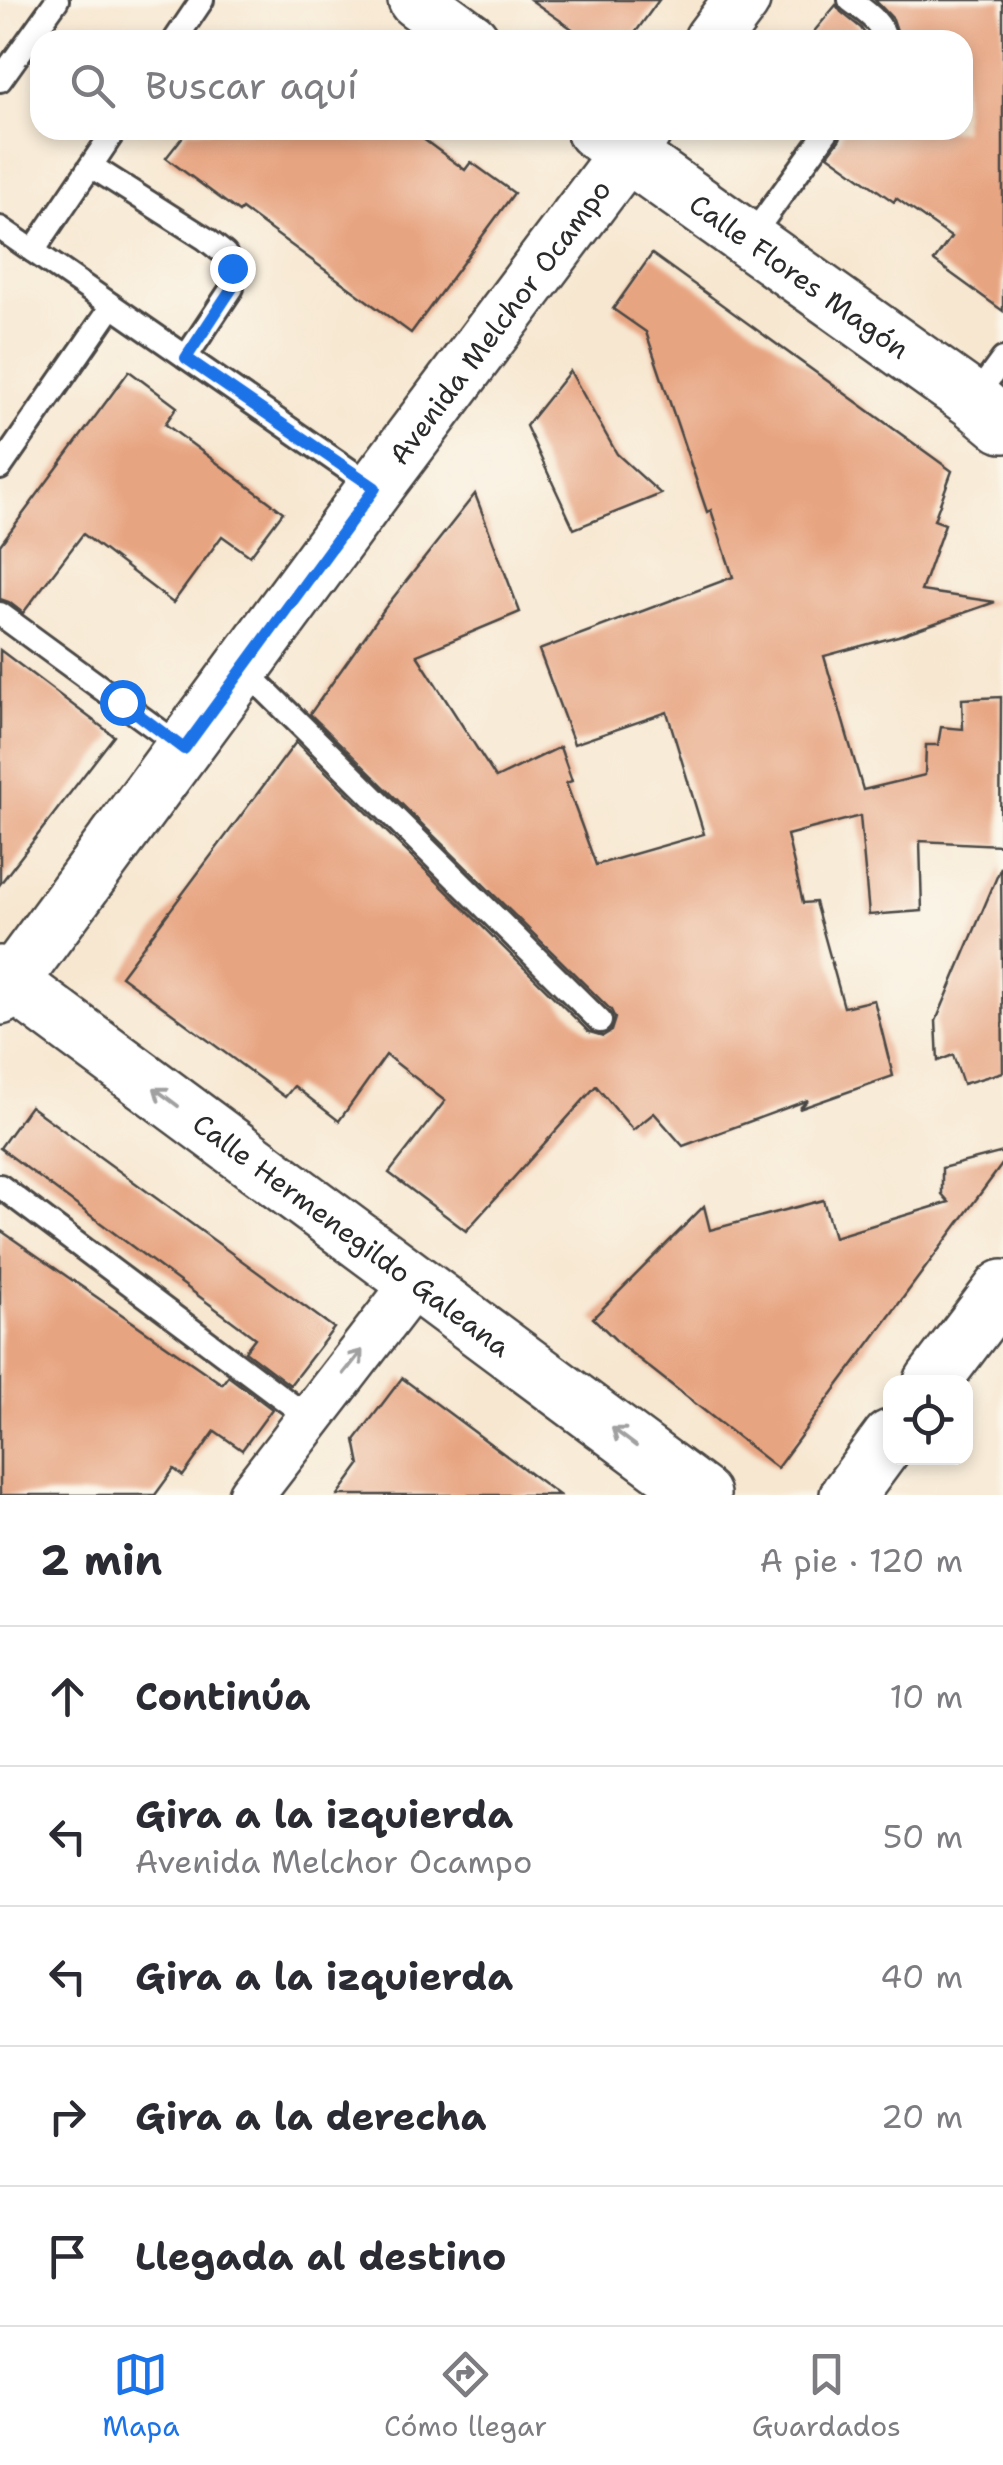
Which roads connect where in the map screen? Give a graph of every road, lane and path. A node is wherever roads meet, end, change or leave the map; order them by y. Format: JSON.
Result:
{"nodes":[{"id":1,"x":57,"y":0,"type":"edge"},
{"id":2,"x":202,"y":0,"type":"edge"},
{"id":3,"x":742,"y":0,"type":"edge"},
{"id":4,"x":850,"y":0,"type":"edge"},
{"id":5,"x":422,"y":2,"type":"edge"},
{"id":6,"x":36,"y":30,"type":"edge"},
{"id":7,"x":182,"y":30,"type":"edge"},
{"id":8,"x":458,"y":30,"type":"edge"},
{"id":9,"x":720,"y":30,"type":"edge"},
{"id":10,"x":882,"y":30,"type":"edge"},
{"id":11,"x":30,"y":38,"type":"edge"},
{"id":12,"x":0,"y":80,"type":"edge"},
{"id":13,"x":107,"y":140,"type":"edge"},
{"id":14,"x":620,"y":140,"type":"edge"},
{"id":15,"x":623,"y":140,"type":"edge"},
{"id":16,"x":821,"y":140,"type":"edge"},
{"id":17,"x":90,"y":166,"type":"junction"},
{"id":18,"x":0,"y":228,"type":"edge"},
{"id":19,"x":748,"y":241,"type":"junction"},
{"id":20,"x":33,"y":251,"type":"junction"},
{"id":21,"x":112,"y":306,"type":"junction"},
{"id":22,"x":186,"y":358,"type":"junction"},
{"id":23,"x":993,"y":394,"type":"edge"},
{"id":24,"x":0,"y":468,"type":"edge"},
{"id":25,"x":375,"y":488,"type":"junction"},
{"id":26,"x":0,"y":614,"type":"edge"},
{"id":27,"x":244,"y":669,"type":"junction"},
{"id":28,"x":184,"y":749,"type":"junction"},
{"id":29,"x":4,"y":984,"type":"edge"},
{"id":30,"x":600,"y":1021,"type":"dead end"},
{"id":31,"x":0,"y":1186,"type":"edge"},
{"id":32,"x":415,"y":1282,"type":"junction"},
{"id":33,"x":1003,"y":1288,"type":"edge"},
{"id":34,"x":937,"y":1375,"type":"edge"},
{"id":35,"x":310,"y":1418,"type":"junction"},
{"id":36,"x":883,"y":1448,"type":"edge"},
{"id":37,"x":250,"y":1495,"type":"edge"},
{"id":38,"x":702,"y":1495,"type":"edge"},
{"id":39,"x":848,"y":1495,"type":"edge"}],
"edges":[{"from":1,"to":6,"type":"lane"},
{"from":2,"to":7,"type":"lane"},
{"from":3,"to":9,"type":"street"},
{"from":4,"to":10,"type":"lane"},
{"from":5,"to":8,"type":"street"},
{"from":11,"to":12,"type":"lane"},
{"from":13,"to":17,"type":"lane"},
{"from":14,"to":25,"type":"street","name":"Avenida Melchor Ocampo"},
{"from":15,"to":19,"type":"street","name":"Calle Flores Magón"},
{"from":16,"to":19,"type":"lane"},
{"from":17,"to":20,"type":"lane"},
{"from":17,"to":22,"type":"lane"},
{"from":18,"to":20,"type":"lane"},
{"from":19,"to":23,"type":"street","name":"Calle Flores Magón"},
{"from":20,"to":21,"type":"lane"},
{"from":21,"to":22,"type":"lane"},
{"from":21,"to":24,"type":"lane"},
{"from":22,"to":25,"type":"lane"},
{"from":25,"to":27,"type":"street","name":"Avenida Melchor Ocampo"},
{"from":26,"to":28,"type":"lane"},
{"from":27,"to":28,"type":"street","name":"Avenida Melchor Ocampo"},
{"from":27,"to":30,"type":"lane"},
{"from":28,"to":29,"type":"street","name":"Avenida Melchor Ocampo"},
{"from":32,"to":29,"type":"street","name":"Calle Hermenegildo Galeana","one_way":true},
{"from":31,"to":35,"type":"lane"},
{"from":35,"to":32,"type":"street","one_way":true},
{"from":38,"to":32,"type":"street","name":"Calle Hermenegildo Galeana","one_way":true},
{"from":33,"to":34,"type":"street"},
{"from":35,"to":37,"type":"street"},
{"from":36,"to":39,"type":"street"}]}
